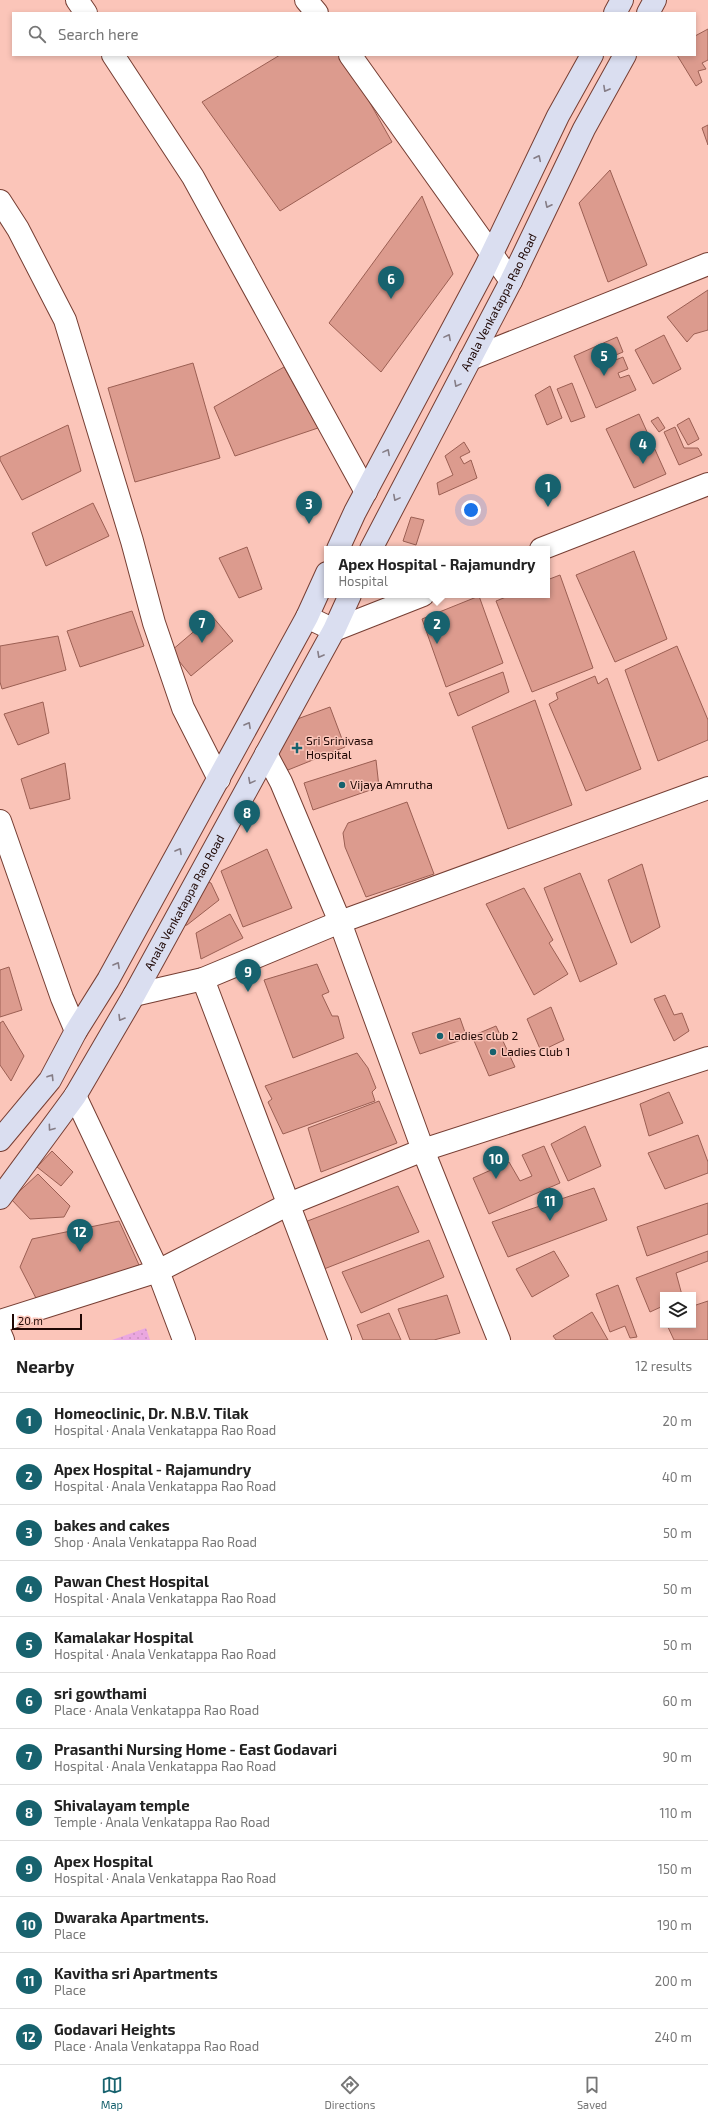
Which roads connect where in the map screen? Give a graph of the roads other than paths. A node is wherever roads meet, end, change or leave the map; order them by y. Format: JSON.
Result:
{"nodes":[{"id":1,"x":77,"y":0,"type":"edge"},
{"id":2,"x":306,"y":0,"type":"edge"},
{"id":3,"x":622,"y":0,"type":"edge"},
{"id":4,"x":655,"y":0,"type":"edge"},
{"id":5,"x":85,"y":12,"type":"edge"},
{"id":6,"x":316,"y":12,"type":"edge"},
{"id":7,"x":616,"y":12,"type":"edge"},
{"id":8,"x":649,"y":12,"type":"edge"},
{"id":9,"x":114,"y":56,"type":"edge"},
{"id":10,"x":351,"y":56,"type":"edge"},
{"id":11,"x":591,"y":56,"type":"edge"},
{"id":12,"x":624,"y":56,"type":"edge"},
{"id":13,"x":0,"y":201,"type":"edge"},
{"id":14,"x":491,"y":254,"type":"junction"},
{"id":15,"x":708,"y":264,"type":"edge"},
{"id":16,"x":511,"y":282,"type":"junction"},
{"id":17,"x":470,"y":359,"type":"junction"},
{"id":18,"x":708,"y":484,"type":"edge"},
{"id":19,"x":366,"y":492,"type":"junction"},
{"id":20,"x":339,"y":546,"type":"edge"},
{"id":21,"x":373,"y":546,"type":"edge"},
{"id":22,"x":549,"y":546,"type":"edge"},
{"id":23,"x":324,"y":580,"type":"edge"},
{"id":24,"x":349,"y":598,"type":"edge"},
{"id":25,"x":415,"y":598,"type":"edge"},
{"id":26,"x":307,"y":617,"type":"junction"},
{"id":27,"x":334,"y":630,"type":"junction"},
{"id":28,"x":266,"y":754,"type":"junction"},
{"id":29,"x":219,"y":779,"type":"junction"},
{"id":30,"x":708,"y":788,"type":"edge"},
{"id":31,"x":0,"y":821,"type":"edge"},
{"id":32,"x":340,"y":922,"type":"junction"},
{"id":33,"x":204,"y":979,"type":"junction"},
{"id":34,"x":134,"y":995,"type":"junction"},
{"id":35,"x":76,"y":1031,"type":"junction"},
{"id":36,"x":707,"y":1060,"type":"edge"},
{"id":37,"x":74,"y":1096,"type":"junction"},
{"id":38,"x":0,"y":1140,"type":"edge"},
{"id":39,"x":423,"y":1150,"type":"junction"},
{"id":40,"x":0,"y":1198,"type":"edge"},
{"id":41,"x":289,"y":1204,"type":"junction"},
{"id":42,"x":158,"y":1271,"type":"junction"},
{"id":43,"x":0,"y":1321,"type":"edge"},
{"id":44,"x":0,"y":1333,"type":"edge"},
{"id":45,"x":3,"y":1340,"type":"edge"},
{"id":46,"x":184,"y":1340,"type":"edge"},
{"id":47,"x":340,"y":1340,"type":"edge"},
{"id":48,"x":499,"y":1340,"type":"edge"}],
"edges":[{"from":1,"to":5,"type":"street"},
{"from":2,"to":6,"type":"street"},
{"from":3,"to":7,"type":"main road"},
{"from":4,"to":8,"type":"main road"},
{"from":9,"to":19,"type":"street"},
{"from":10,"to":14,"type":"street"},
{"from":14,"to":11,"type":"main road","one_way":true},
{"from":12,"to":16,"type":"main road","name":"Anala Venkatappa Rao Road","one_way":true},
{"from":13,"to":29,"type":"street"},
{"from":14,"to":16,"type":"street"},
{"from":19,"to":14,"type":"main road","one_way":true},
{"from":15,"to":17,"type":"street"},
{"from":16,"to":17,"type":"main road","name":"Anala Venkatappa Rao Road"},
{"from":17,"to":21,"type":"main road","name":"Anala Venkatappa Rao Road","one_way":true},
{"from":18,"to":22,"type":"street"},
{"from":19,"to":20,"type":"main road"},
{"from":23,"to":26,"type":"main road"},
{"from":24,"to":27,"type":"main road","name":"Anala Venkatappa Rao Road"},
{"from":25,"to":27,"type":"street"},
{"from":26,"to":27,"type":"street"},
{"from":29,"to":26,"type":"main road","one_way":true},
{"from":27,"to":28,"type":"main road","name":"Anala Venkatappa Rao Road","one_way":true},
{"from":28,"to":32,"type":"street"},
{"from":28,"to":34,"type":"main road","name":"Anala Venkatappa Rao Road","one_way":true},
{"from":35,"to":29,"type":"main road","one_way":true},
{"from":30,"to":32,"type":"street"},
{"from":31,"to":35,"type":"street"},
{"from":32,"to":33,"type":"street"},
{"from":32,"to":39,"type":"street"},
{"from":33,"to":34,"type":"street"},
{"from":33,"to":41,"type":"street"},
{"from":34,"to":37,"type":"main road","name":"Anala Venkatappa Rao Road","one_way":true},
{"from":38,"to":35,"type":"main road","one_way":true},
{"from":36,"to":39,"type":"street"},
{"from":37,"to":40,"type":"main road","name":"Anala Venkatappa Rao Road","one_way":true},
{"from":37,"to":42,"type":"street"},
{"from":39,"to":41,"type":"street"},
{"from":39,"to":48,"type":"street"},
{"from":41,"to":42,"type":"street"},
{"from":41,"to":47,"type":"street"},
{"from":42,"to":43,"type":"street"},
{"from":42,"to":46,"type":"street"},
{"from":44,"to":45,"type":"street"}]}
